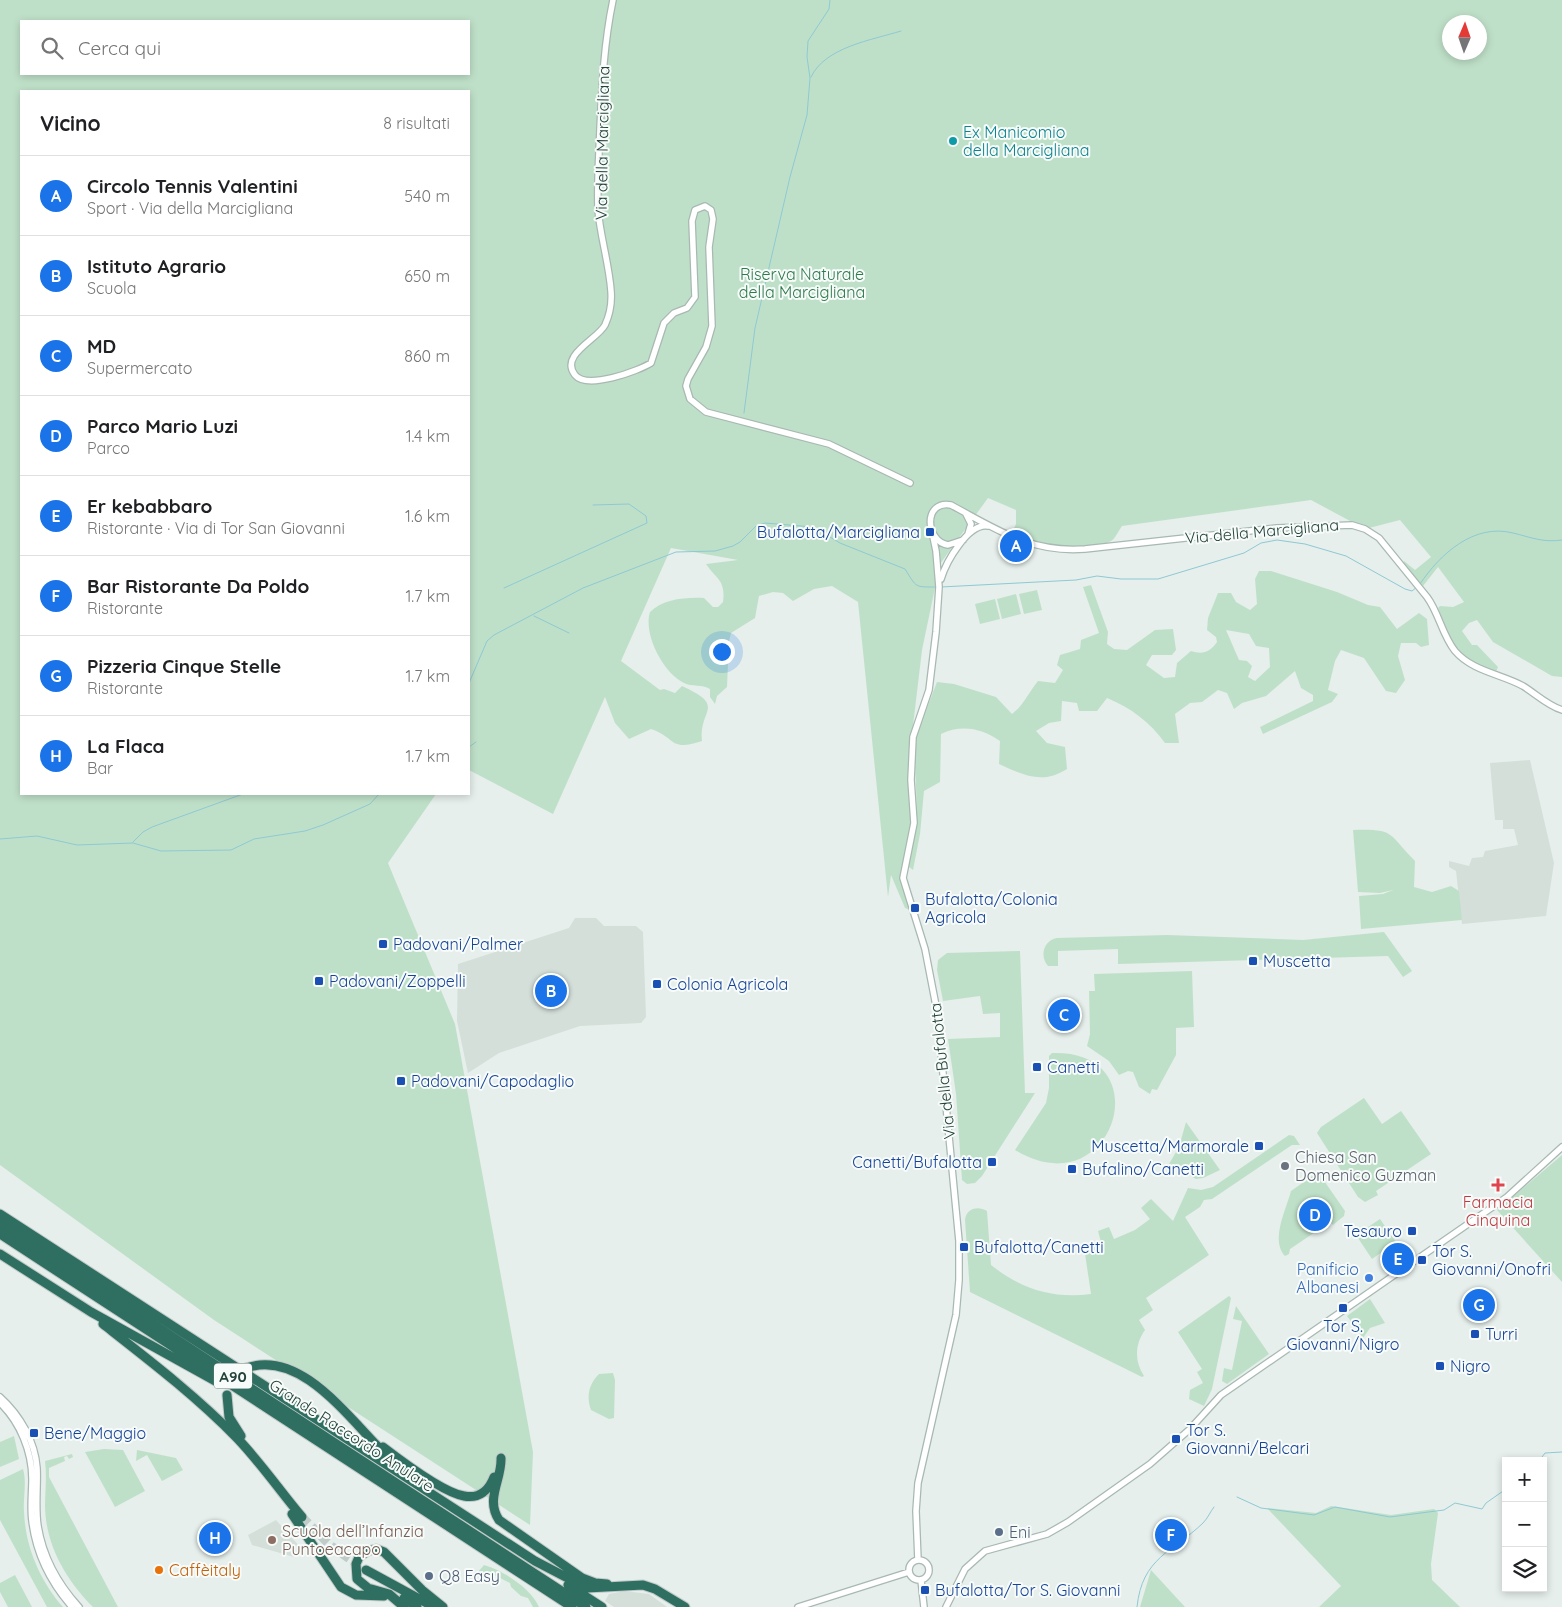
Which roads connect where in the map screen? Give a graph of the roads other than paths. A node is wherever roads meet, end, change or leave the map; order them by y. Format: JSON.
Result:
{"nodes":[{"id":1,"x":613,"y":0,"type":"edge"},
{"id":2,"x":910,"y":483,"type":"dead end"},
{"id":3,"x":963,"y":511,"type":"junction"},
{"id":4,"x":992,"y":527,"type":"junction"},
{"id":5,"x":932,"y":532,"type":"junction"},
{"id":6,"x":966,"y":537,"type":"junction"},
{"id":7,"x":939,"y":587,"type":"junction"},
{"id":8,"x":1562,"y":710,"type":"edge"},
{"id":9,"x":1562,"y":1147,"type":"edge"},
{"id":10,"x":0,"y":1210,"type":"edge"},
{"id":11,"x":0,"y":1214,"type":"edge"},
{"id":12,"x":0,"y":1224,"type":"edge"},
{"id":13,"x":0,"y":1234,"type":"edge"},
{"id":14,"x":0,"y":1254,"type":"edge"},
{"id":15,"x":62,"y":1255,"type":"junction"},
{"id":16,"x":71,"y":1300,"type":"junction"},
{"id":17,"x":246,"y":1368,"type":"dead end"},
{"id":18,"x":188,"y":1393,"type":"junction"},
{"id":19,"x":227,"y":1395,"type":"dead end"},
{"id":20,"x":0,"y":1397,"type":"edge"},
{"id":21,"x":0,"y":1403,"type":"edge"},
{"id":22,"x":350,"y":1418,"type":"junction"},
{"id":23,"x":318,"y":1441,"type":"junction"},
{"id":24,"x":273,"y":1481,"type":"junction"},
{"id":25,"x":440,"y":1498,"type":"junction"},
{"id":26,"x":302,"y":1517,"type":"tunnel mouth"},
{"id":27,"x":465,"y":1533,"type":"junction"},
{"id":28,"x":501,"y":1556,"type":"junction"},
{"id":29,"x":918,"y":1560,"type":"junction"},
{"id":30,"x":536,"y":1561,"type":"junction"},
{"id":31,"x":366,"y":1570,"type":"tunnel mouth"},
{"id":32,"x":909,"y":1572,"type":"junction"},
{"id":33,"x":921,"y":1580,"type":"junction"},
{"id":34,"x":624,"y":1586,"type":"junction"},
{"id":35,"x":384,"y":1596,"type":"dead end"},
{"id":36,"x":404,"y":1603,"type":"edge"},
{"id":37,"x":72,"y":1607,"type":"edge"},
{"id":38,"x":79,"y":1607,"type":"edge"},
{"id":39,"x":417,"y":1607,"type":"edge"},
{"id":40,"x":434,"y":1607,"type":"edge"},
{"id":41,"x":443,"y":1607,"type":"edge"},
{"id":42,"x":572,"y":1607,"type":"edge"},
{"id":43,"x":586,"y":1607,"type":"edge"},
{"id":44,"x":602,"y":1607,"type":"edge"},
{"id":45,"x":685,"y":1607,"type":"edge"},
{"id":46,"x":798,"y":1607,"type":"edge"},
{"id":47,"x":924,"y":1607,"type":"edge"},
{"id":48,"x":946,"y":1607,"type":"edge"}],
"edges":[{"from":1,"to":2,"type":"street","name":"Via della Marcigliana"},
{"from":3,"to":4,"type":"street","name":"Via della Marcigliana"},
{"from":3,"to":5,"type":"street","name":"Via della Marcigliana"},
{"from":3,"to":6,"type":"street"},
{"from":4,"to":6,"type":"street"},
{"from":4,"to":8,"type":"street","name":"Via della Marcigliana"},
{"from":5,"to":6,"type":"street"},
{"from":5,"to":7,"type":"street","name":"Via della Bufalotta"},
{"from":6,"to":7,"type":"street","name":"Via della Bufalotta"},
{"from":7,"to":29,"type":"street","name":"Via della Bufalotta"},
{"from":9,"to":48,"type":"street"},
{"from":10,"to":15,"type":"highway"},
{"from":11,"to":15,"type":"highway","name":"Grande Raccordo Anulare"},
{"from":12,"to":27,"type":"highway","name":"Grande Raccordo Anulare","number":"A90"},
{"from":13,"to":23,"type":"highway","name":"Grande Raccordo Anulare","number":"A90"},
{"from":14,"to":16,"type":"highway"},
{"from":15,"to":25,"type":"highway","name":"Grande Raccordo Anulare"},
{"from":16,"to":18,"type":"highway"},
{"from":16,"to":23,"type":"highway"},
{"from":17,"to":22,"type":"highway"},
{"from":18,"to":24,"type":"highway"},
{"from":18,"to":35,"type":"highway"},
{"from":19,"to":24,"type":"highway"},
{"from":20,"to":38,"type":"street"},
{"from":21,"to":37,"type":"street"},
{"from":22,"to":25,"type":"highway"},
{"from":22,"to":34,"type":"highway"},
{"from":23,"to":27,"type":"highway","name":"Grande Raccordo Anulare","number":"A90"},
{"from":24,"to":26,"type":"highway"},
{"from":25,"to":30,"type":"highway","name":"Grande Raccordo Anulare"},
{"from":27,"to":28,"type":"highway","name":"Grande Raccordo Anulare","number":"A90"},
{"from":28,"to":42,"type":"highway","name":"Grande Raccordo Anulare","number":"A90"},
{"from":28,"to":43,"type":"highway","name":"Grande Raccordo Anulare","number":"A90"},
{"from":29,"to":32,"type":"street"},
{"from":29,"to":33,"type":"street","name":"Via della Bufalotta"},
{"from":30,"to":34,"type":"highway"},
{"from":30,"to":44,"type":"highway"},
{"from":31,"to":40,"type":"highway"},
{"from":32,"to":33,"type":"street"},
{"from":32,"to":46,"type":"street"},
{"from":33,"to":47,"type":"street","name":"Via della Bufalotta"},
{"from":34,"to":45,"type":"highway"},
{"from":36,"to":39,"type":"highway"},
{"from":36,"to":41,"type":"highway"}]}
